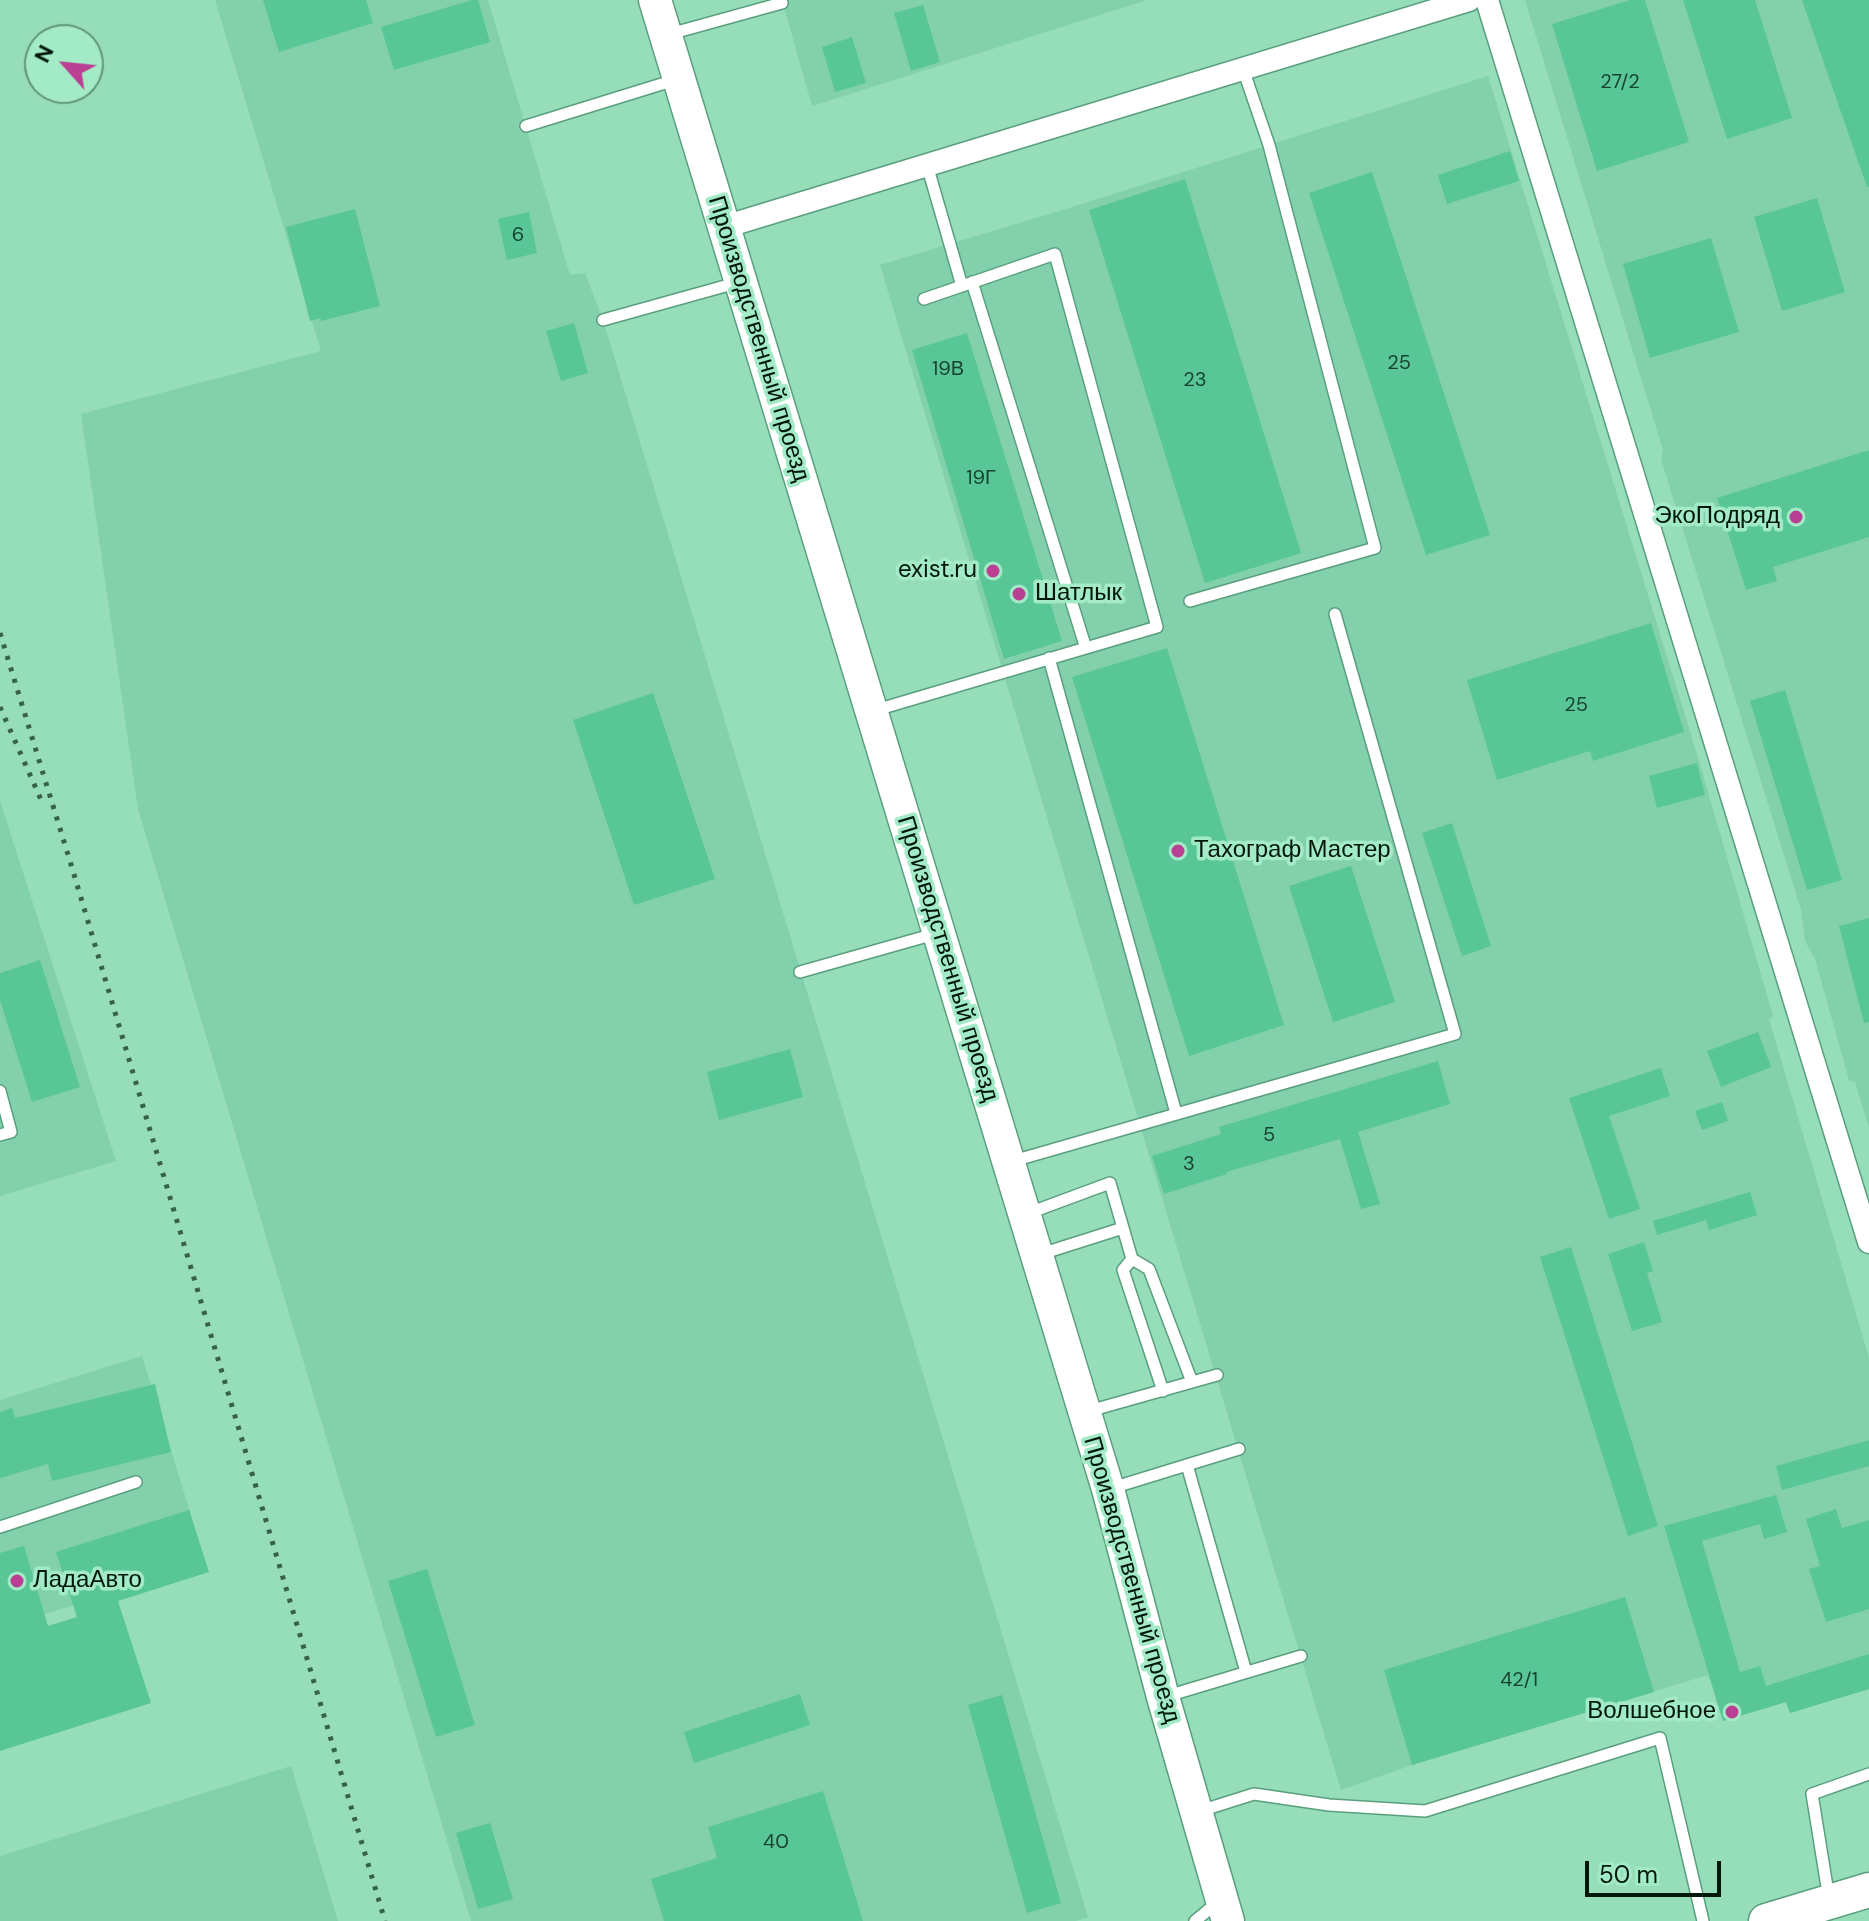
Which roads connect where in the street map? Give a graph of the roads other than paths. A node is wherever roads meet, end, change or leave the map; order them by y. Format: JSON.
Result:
{"nodes":[{"id":1,"x":655,"y":0,"type":"edge"},
{"id":2,"x":1469,"y":0,"type":"edge"},
{"id":3,"x":1487,"y":0,"type":"edge"},
{"id":4,"x":782,"y":3,"type":"dead end"},
{"id":5,"x":666,"y":35,"type":"junction"},
{"id":6,"x":1243,"y":69,"type":"junction"},
{"id":7,"x":679,"y":79,"type":"junction"},
{"id":8,"x":526,"y":126,"type":"dead end"},
{"id":9,"x":927,"y":165,"type":"junction"},
{"id":10,"x":724,"y":227,"type":"junction"},
{"id":11,"x":741,"y":281,"type":"junction"},
{"id":12,"x":967,"y":284,"type":"junction"},
{"id":13,"x":924,"y":299,"type":"dead end"},
{"id":14,"x":603,"y":320,"type":"dead end"},
{"id":15,"x":1190,"y":601,"type":"dead end"},
{"id":16,"x":1335,"y":614,"type":"dead end"},
{"id":17,"x":1084,"y":642,"type":"dead end"},
{"id":18,"x":1049,"y":658,"type":"junction"},
{"id":19,"x":871,"y":711,"type":"junction"},
{"id":20,"x":939,"y":933,"type":"junction"},
{"id":21,"x":800,"y":972,"type":"dead end"},
{"id":22,"x":0,"y":1091,"type":"edge"},
{"id":23,"x":1176,"y":1113,"type":"junction"},
{"id":24,"x":0,"y":1135,"type":"edge"},
{"id":25,"x":1009,"y":1163,"type":"junction"},
{"id":26,"x":1024,"y":1215,"type":"junction"},
{"id":27,"x":1123,"y":1228,"type":"junction"},
{"id":28,"x":1869,"y":1242,"type":"edge"},
{"id":29,"x":1037,"y":1256,"type":"junction"},
{"id":30,"x":1132,"y":1259,"type":"junction"},
{"id":31,"x":1217,"y":1375,"type":"dead end"},
{"id":32,"x":1192,"y":1382,"type":"junction"},
{"id":33,"x":1163,"y":1391,"type":"junction"},
{"id":34,"x":1085,"y":1413,"type":"junction"},
{"id":35,"x":1239,"y":1449,"type":"dead end"},
{"id":36,"x":1187,"y":1465,"type":"junction"},
{"id":37,"x":136,"y":1482,"type":"dead end"},
{"id":38,"x":1108,"y":1489,"type":"junction"},
{"id":39,"x":0,"y":1527,"type":"edge"},
{"id":40,"x":1301,"y":1656,"type":"dead end"},
{"id":41,"x":1246,"y":1672,"type":"junction"},
{"id":42,"x":1163,"y":1697,"type":"junction"},
{"id":43,"x":1869,"y":1774,"type":"edge"},
{"id":44,"x":1197,"y":1812,"type":"junction"},
{"id":45,"x":1869,"y":1890,"type":"edge"},
{"id":46,"x":1830,"y":1902,"type":"junction"},
{"id":47,"x":1225,"y":1910,"type":"edge"},
{"id":48,"x":1195,"y":1921,"type":"edge"},
{"id":49,"x":1703,"y":1921,"type":"edge"},
{"id":50,"x":1766,"y":1921,"type":"edge"}],
"edges":[{"from":1,"to":5,"type":"street","name":"Производственный проезд"},
{"from":2,"to":6,"type":"street"},
{"from":3,"to":28,"type":"street"},
{"from":4,"to":5,"type":"lane"},
{"from":5,"to":7,"type":"street","name":"Производственный проезд"},
{"from":6,"to":9,"type":"street"},
{"from":6,"to":15,"type":"lane"},
{"from":7,"to":8,"type":"lane"},
{"from":7,"to":10,"type":"street","name":"Производственный проезд"},
{"from":9,"to":10,"type":"street"},
{"from":9,"to":12,"type":"lane"},
{"from":10,"to":11,"type":"street","name":"Производственный проезд"},
{"from":11,"to":14,"type":"lane"},
{"from":11,"to":19,"type":"street","name":"Производственный проезд"},
{"from":12,"to":13,"type":"lane"},
{"from":12,"to":17,"type":"lane"},
{"from":12,"to":18,"type":"lane"},
{"from":16,"to":23,"type":"lane"},
{"from":18,"to":19,"type":"lane"},
{"from":18,"to":23,"type":"lane"},
{"from":19,"to":20,"type":"street","name":"Производственный проезд"},
{"from":20,"to":21,"type":"lane"},
{"from":20,"to":25,"type":"street","name":"Производственный проезд"},
{"from":22,"to":24,"type":"lane"},
{"from":23,"to":25,"type":"lane"},
{"from":25,"to":26,"type":"street","name":"Производственный проезд"},
{"from":26,"to":27,"type":"lane"},
{"from":26,"to":29,"type":"street","name":"Производственный проезд"},
{"from":27,"to":29,"type":"lane"},
{"from":27,"to":30,"type":"lane"},
{"from":29,"to":34,"type":"street","name":"Производственный проезд"},
{"from":30,"to":32,"type":"lane"},
{"from":30,"to":33,"type":"lane"},
{"from":31,"to":32,"type":"lane"},
{"from":32,"to":33,"type":"lane"},
{"from":33,"to":34,"type":"lane"},
{"from":34,"to":38,"type":"street","name":"Производственный проезд"},
{"from":35,"to":36,"type":"lane"},
{"from":36,"to":38,"type":"lane"},
{"from":36,"to":41,"type":"lane"},
{"from":37,"to":39,"type":"lane"},
{"from":38,"to":42,"type":"street","name":"Производственный проезд"},
{"from":40,"to":41,"type":"lane"},
{"from":41,"to":42,"type":"lane"},
{"from":42,"to":44,"type":"street","name":"Производственный проезд"},
{"from":43,"to":46,"type":"lane"},
{"from":44,"to":47,"type":"street","name":"Производственный проезд"},
{"from":44,"to":49,"type":"lane"},
{"from":45,"to":46,"type":"main road"},
{"from":46,"to":50,"type":"main road"},
{"from":47,"to":48,"type":"lane"}]}
